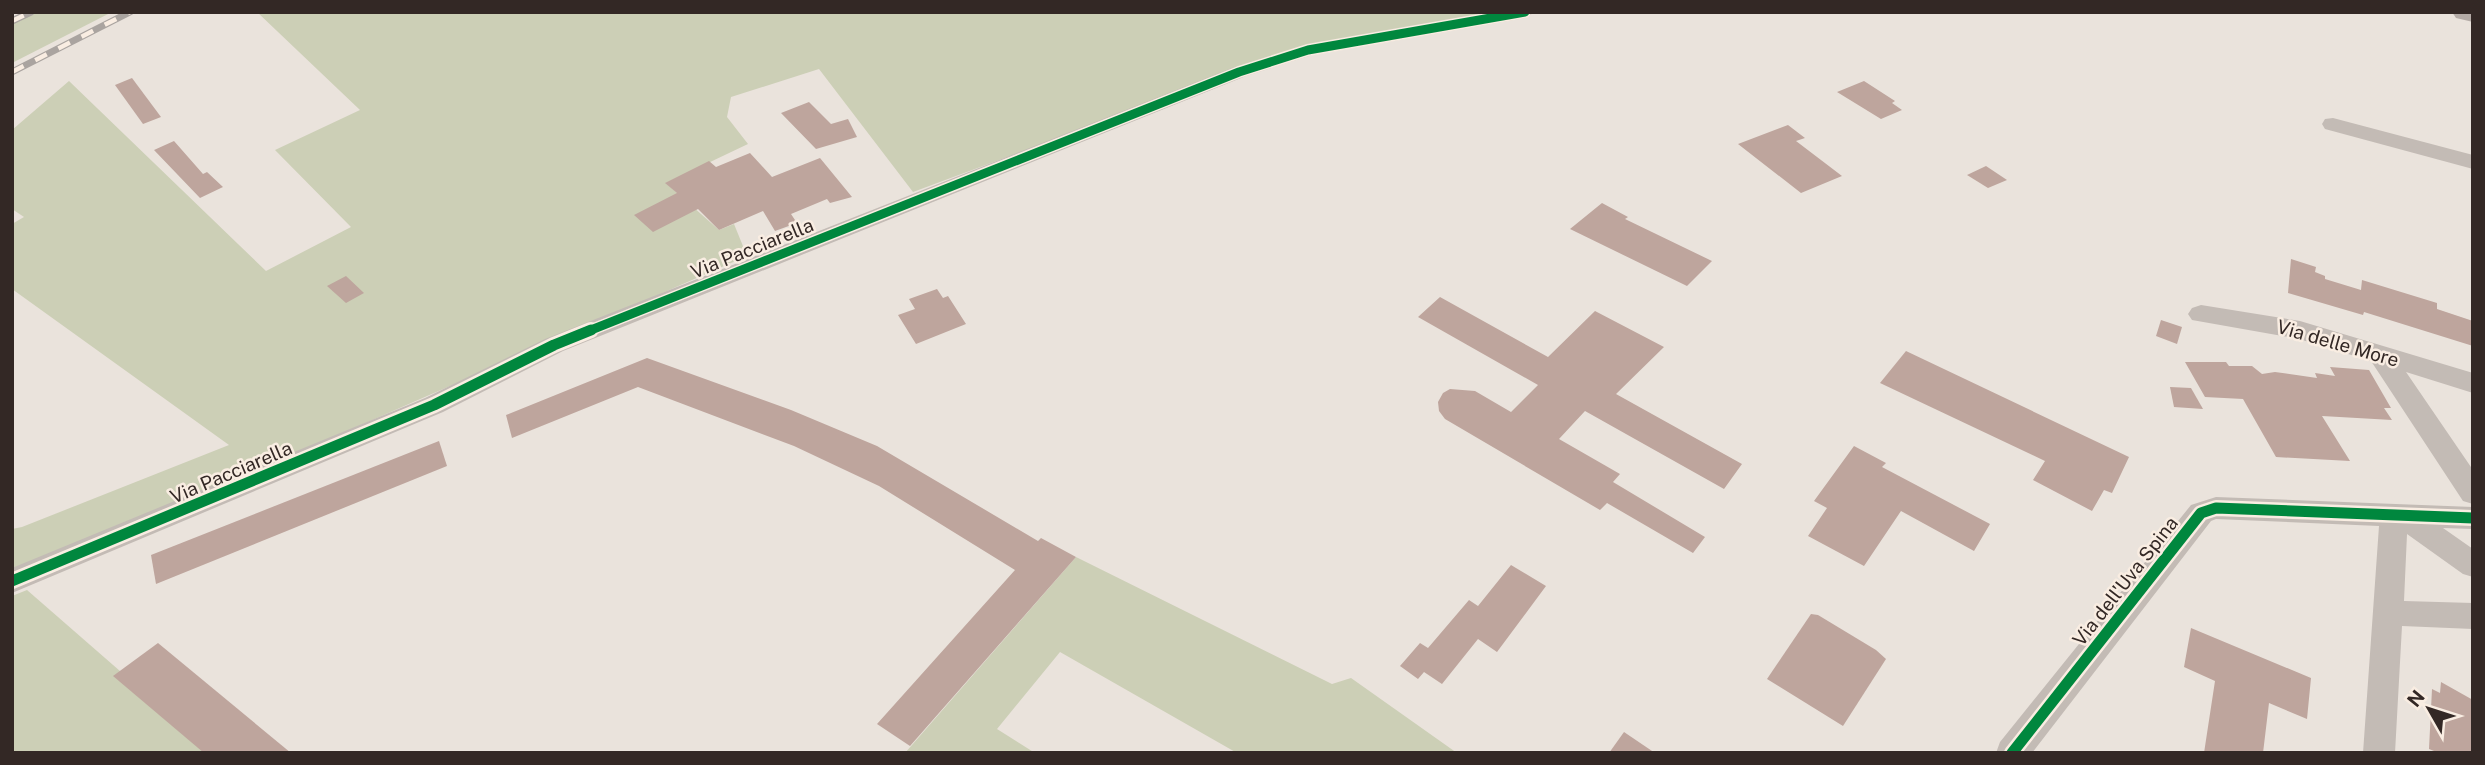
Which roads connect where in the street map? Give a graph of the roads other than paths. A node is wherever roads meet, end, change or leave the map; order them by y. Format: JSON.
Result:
{"nodes":[{"id":1,"x":1525,"y":12,"type":"edge"},
{"id":2,"x":2466,"y":12,"type":"edge"},
{"id":3,"x":2473,"y":14,"type":"edge"},
{"id":4,"x":2333,"y":124,"type":"dead end"},
{"id":5,"x":2473,"y":162,"type":"edge"},
{"id":6,"x":2201,"y":314,"type":"dead end"},
{"id":7,"x":2380,"y":354,"type":"junction"},
{"id":8,"x":2473,"y":383,"type":"edge"},
{"id":9,"x":2473,"y":493,"type":"edge"},
{"id":10,"x":2398,"y":515,"type":"junction"},
{"id":11,"x":2473,"y":518,"type":"edge"},
{"id":12,"x":2473,"y":565,"type":"edge"},
{"id":13,"x":12,"y":581,"type":"edge"},
{"id":14,"x":2387,"y":612,"type":"junction"},
{"id":15,"x":2473,"y":616,"type":"edge"},
{"id":16,"x":2012,"y":753,"type":"edge"},
{"id":17,"x":2379,"y":753,"type":"edge"}],
"edges":[{"from":1,"to":13,"type":"street","name":"Via Pacciarella"},
{"from":2,"to":3,"type":"main road"},
{"from":4,"to":5,"type":"street"},
{"from":6,"to":7,"type":"street","name":"Via delle More"},
{"from":7,"to":8,"type":"street","name":"Via delle More"},
{"from":7,"to":9,"type":"street"},
{"from":10,"to":11,"type":"street","name":"Via dell'Uva Spina"},
{"from":10,"to":12,"type":"street"},
{"from":10,"to":14,"type":"street"},
{"from":10,"to":16,"type":"street","name":"Via dell'Uva Spina"},
{"from":14,"to":15,"type":"street"},
{"from":14,"to":17,"type":"street"}]}
